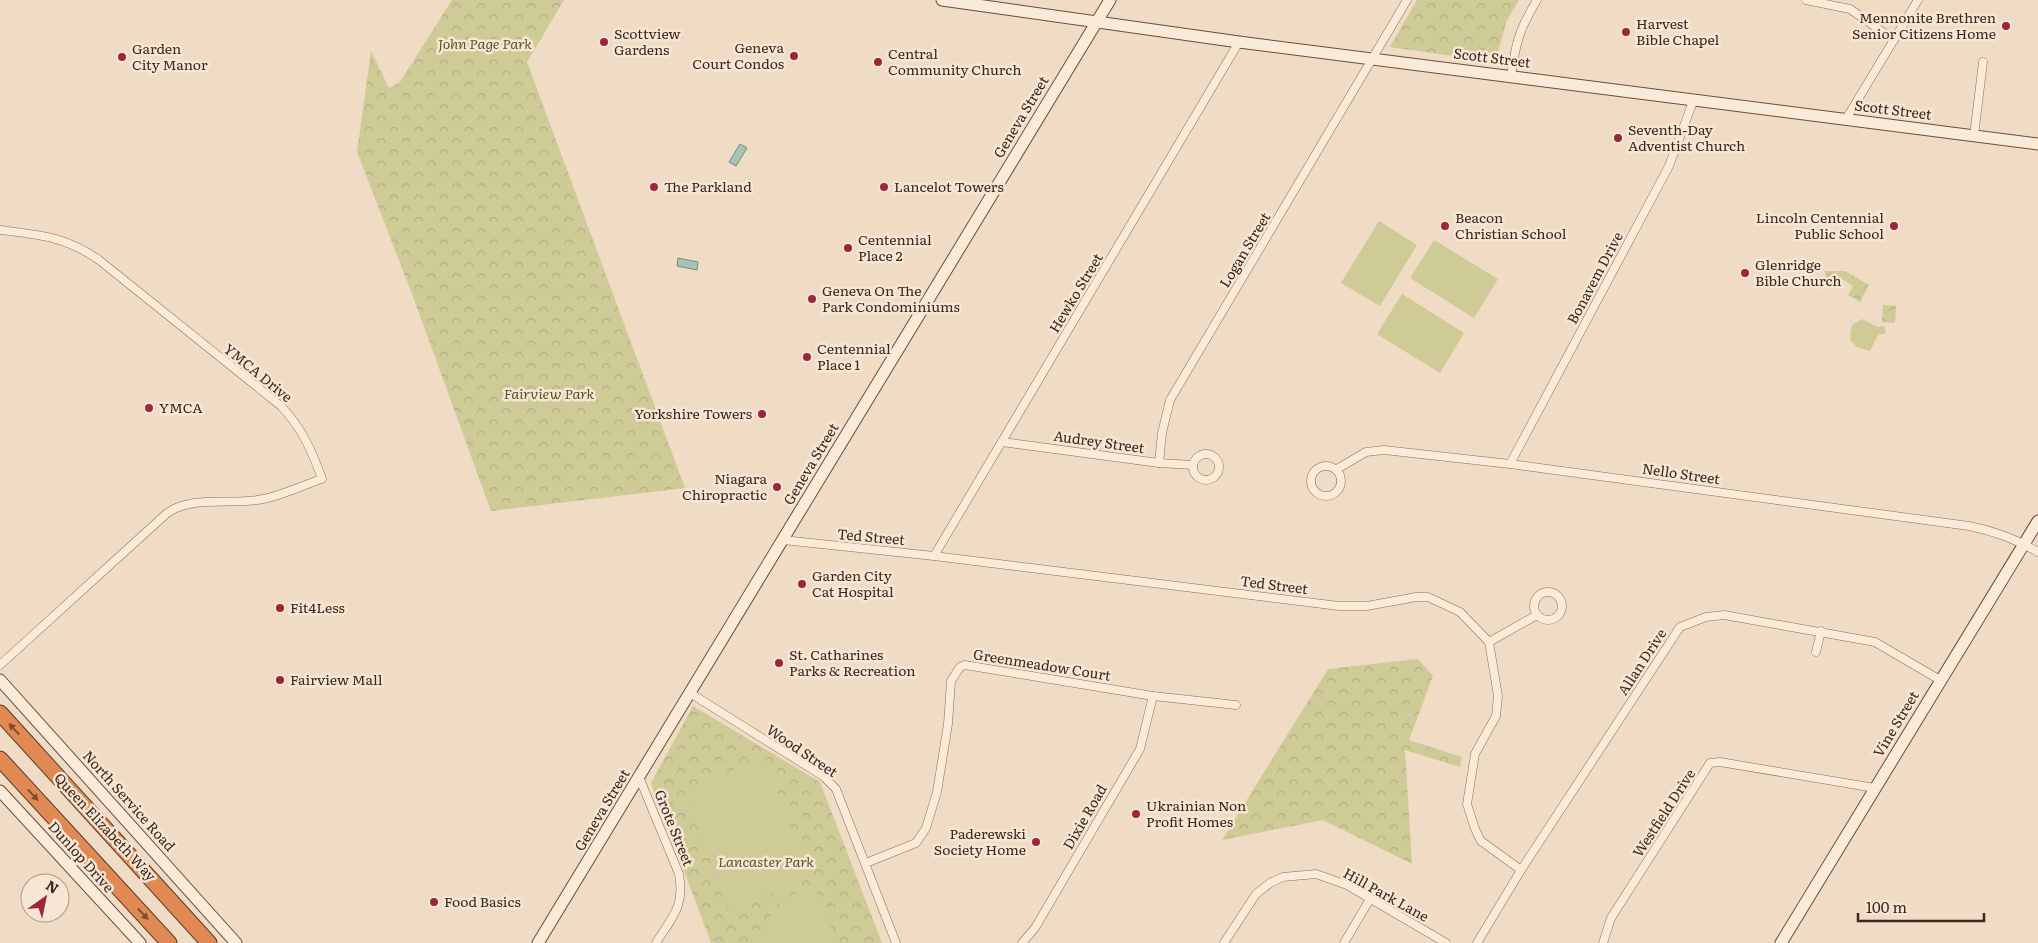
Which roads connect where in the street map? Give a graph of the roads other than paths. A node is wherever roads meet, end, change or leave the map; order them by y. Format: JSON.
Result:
{"nodes":[{"id":1,"x":942,"y":0,"type":"edge"},
{"id":2,"x":1110,"y":0,"type":"edge"},
{"id":3,"x":1407,"y":0,"type":"edge"},
{"id":4,"x":1537,"y":0,"type":"edge"},
{"id":5,"x":1806,"y":0,"type":"edge"},
{"id":6,"x":1918,"y":0,"type":"edge"},
{"id":7,"x":1096,"y":22,"type":"junction"},
{"id":8,"x":1894,"y":40,"type":"junction"},
{"id":9,"x":1239,"y":42,"type":"junction"},
{"id":10,"x":1373,"y":58,"type":"junction"},
{"id":11,"x":1983,"y":62,"type":"dead end"},
{"id":12,"x":1511,"y":76,"type":"junction"},
{"id":13,"x":1694,"y":99,"type":"junction"},
{"id":14,"x":1846,"y":119,"type":"junction"},
{"id":15,"x":1974,"y":136,"type":"junction"},
{"id":16,"x":2038,"y":144,"type":"edge"},
{"id":17,"x":0,"y":230,"type":"edge"},
{"id":18,"x":1002,"y":442,"type":"junction"},
{"id":19,"x":1159,"y":463,"type":"junction"},
{"id":20,"x":1510,"y":464,"type":"junction"},
{"id":21,"x":1193,"y":465,"type":"dead end"},
{"id":22,"x":1337,"y":469,"type":"junction"},
{"id":23,"x":2038,"y":521,"type":"edge"},
{"id":24,"x":783,"y":540,"type":"junction"},
{"id":25,"x":2024,"y":543,"type":"junction"},
{"id":26,"x":2038,"y":552,"type":"edge"},
{"id":27,"x":934,"y":556,"type":"junction"},
{"id":28,"x":1537,"y":615,"type":"dead end"},
{"id":29,"x":1821,"y":631,"type":"junction"},
{"id":30,"x":1489,"y":642,"type":"junction"},
{"id":31,"x":1816,"y":652,"type":"dead end"},
{"id":32,"x":0,"y":665,"type":"edge"},
{"id":33,"x":0,"y":680,"type":"edge"},
{"id":34,"x":1940,"y":680,"type":"junction"},
{"id":35,"x":690,"y":693,"type":"junction"},
{"id":36,"x":1153,"y":696,"type":"junction"},
{"id":37,"x":1236,"y":705,"type":"dead end"},
{"id":38,"x":0,"y":713,"type":"edge"},
{"id":39,"x":0,"y":759,"type":"edge"},
{"id":40,"x":639,"y":777,"type":"junction"},
{"id":41,"x":1875,"y":788,"type":"junction"},
{"id":42,"x":0,"y":791,"type":"edge"},
{"id":43,"x":866,"y":862,"type":"junction"},
{"id":44,"x":1521,"y":870,"type":"junction"},
{"id":45,"x":1370,"y":899,"type":"junction"},
{"id":46,"x":140,"y":943,"type":"edge"},
{"id":47,"x":169,"y":943,"type":"edge"},
{"id":48,"x":209,"y":943,"type":"edge"},
{"id":49,"x":236,"y":943,"type":"edge"},
{"id":50,"x":538,"y":943,"type":"edge"},
{"id":51,"x":656,"y":943,"type":"edge"},
{"id":52,"x":896,"y":943,"type":"edge"},
{"id":53,"x":1022,"y":943,"type":"edge"},
{"id":54,"x":1224,"y":943,"type":"edge"},
{"id":55,"x":1344,"y":943,"type":"edge"},
{"id":56,"x":1446,"y":943,"type":"edge"},
{"id":57,"x":1477,"y":943,"type":"edge"},
{"id":58,"x":1603,"y":943,"type":"edge"},
{"id":59,"x":1781,"y":943,"type":"edge"}],
"edges":[{"from":1,"to":7,"type":"main road","name":"Scott Street"},
{"from":2,"to":7,"type":"main road","name":"Geneva Street"},
{"from":3,"to":10,"type":"street","name":"Logan Street"},
{"from":4,"to":12,"type":"street"},
{"from":5,"to":8,"type":"street"},
{"from":6,"to":8,"type":"street"},
{"from":7,"to":9,"type":"main road","name":"Scott Street"},
{"from":7,"to":24,"type":"main road","name":"Geneva Street"},
{"from":8,"to":14,"type":"street"},
{"from":9,"to":10,"type":"main road","name":"Scott Street"},
{"from":9,"to":18,"type":"street","name":"Hewko Street"},
{"from":10,"to":12,"type":"main road","name":"Scott Street"},
{"from":10,"to":19,"type":"street","name":"Logan Street"},
{"from":11,"to":15,"type":"street"},
{"from":12,"to":13,"type":"main road","name":"Scott Street"},
{"from":13,"to":14,"type":"main road","name":"Scott Street"},
{"from":13,"to":20,"type":"street","name":"Bonavem Drive"},
{"from":14,"to":15,"type":"main road","name":"Scott Street"},
{"from":15,"to":16,"type":"main road","name":"Scott Street"},
{"from":17,"to":32,"type":"street","name":"YMCA Drive"},
{"from":18,"to":19,"type":"street","name":"Audrey Street"},
{"from":18,"to":27,"type":"street","name":"Hewko Street"},
{"from":19,"to":21,"type":"street","name":"Audrey Street"},
{"from":20,"to":22,"type":"street","name":"Nello Street"},
{"from":20,"to":25,"type":"street","name":"Nello Street"},
{"from":22,"to":22,"type":"street"},
{"from":23,"to":25,"type":"main road","name":"Vine Street"},
{"from":24,"to":27,"type":"street","name":"Ted Street"},
{"from":24,"to":35,"type":"main road","name":"Geneva Street"},
{"from":25,"to":26,"type":"street","name":"Nello Street"},
{"from":25,"to":34,"type":"main road","name":"Vine Street"},
{"from":27,"to":30,"type":"street","name":"Ted Street"},
{"from":28,"to":30,"type":"street"},
{"from":29,"to":31,"type":"street"},
{"from":29,"to":34,"type":"street","name":"Allan Drive"},
{"from":29,"to":44,"type":"street","name":"Allan Drive"},
{"from":30,"to":44,"type":"street"},
{"from":33,"to":49,"type":"main road","name":"North Service Road"},
{"from":34,"to":41,"type":"main road","name":"Vine Street"},
{"from":35,"to":40,"type":"main road","name":"Geneva Street"},
{"from":35,"to":43,"type":"street","name":"Wood Street"},
{"from":36,"to":37,"type":"street","name":"Greenmeadow Court"},
{"from":36,"to":43,"type":"street","name":"Greenmeadow Court"},
{"from":36,"to":53,"type":"street","name":"Dixie Road"},
{"from":48,"to":38,"type":"highway","name":"Queen Elizabeth Way","one_way":true},
{"from":39,"to":47,"type":"highway","one_way":true},
{"from":40,"to":50,"type":"main road","name":"Geneva Street"},
{"from":40,"to":51,"type":"street","name":"Grote Street"},
{"from":41,"to":58,"type":"street","name":"Westfield Drive"},
{"from":41,"to":59,"type":"main road","name":"Vine Street"},
{"from":42,"to":46,"type":"main road","name":"Dunlop Drive"},
{"from":43,"to":52,"type":"street","name":"Wood Street"},
{"from":44,"to":57,"type":"street","name":"Allan Drive"},
{"from":45,"to":54,"type":"street","name":"Hill Park Lane"},
{"from":45,"to":55,"type":"street"},
{"from":45,"to":56,"type":"street","name":"Hill Park Lane"}]}
